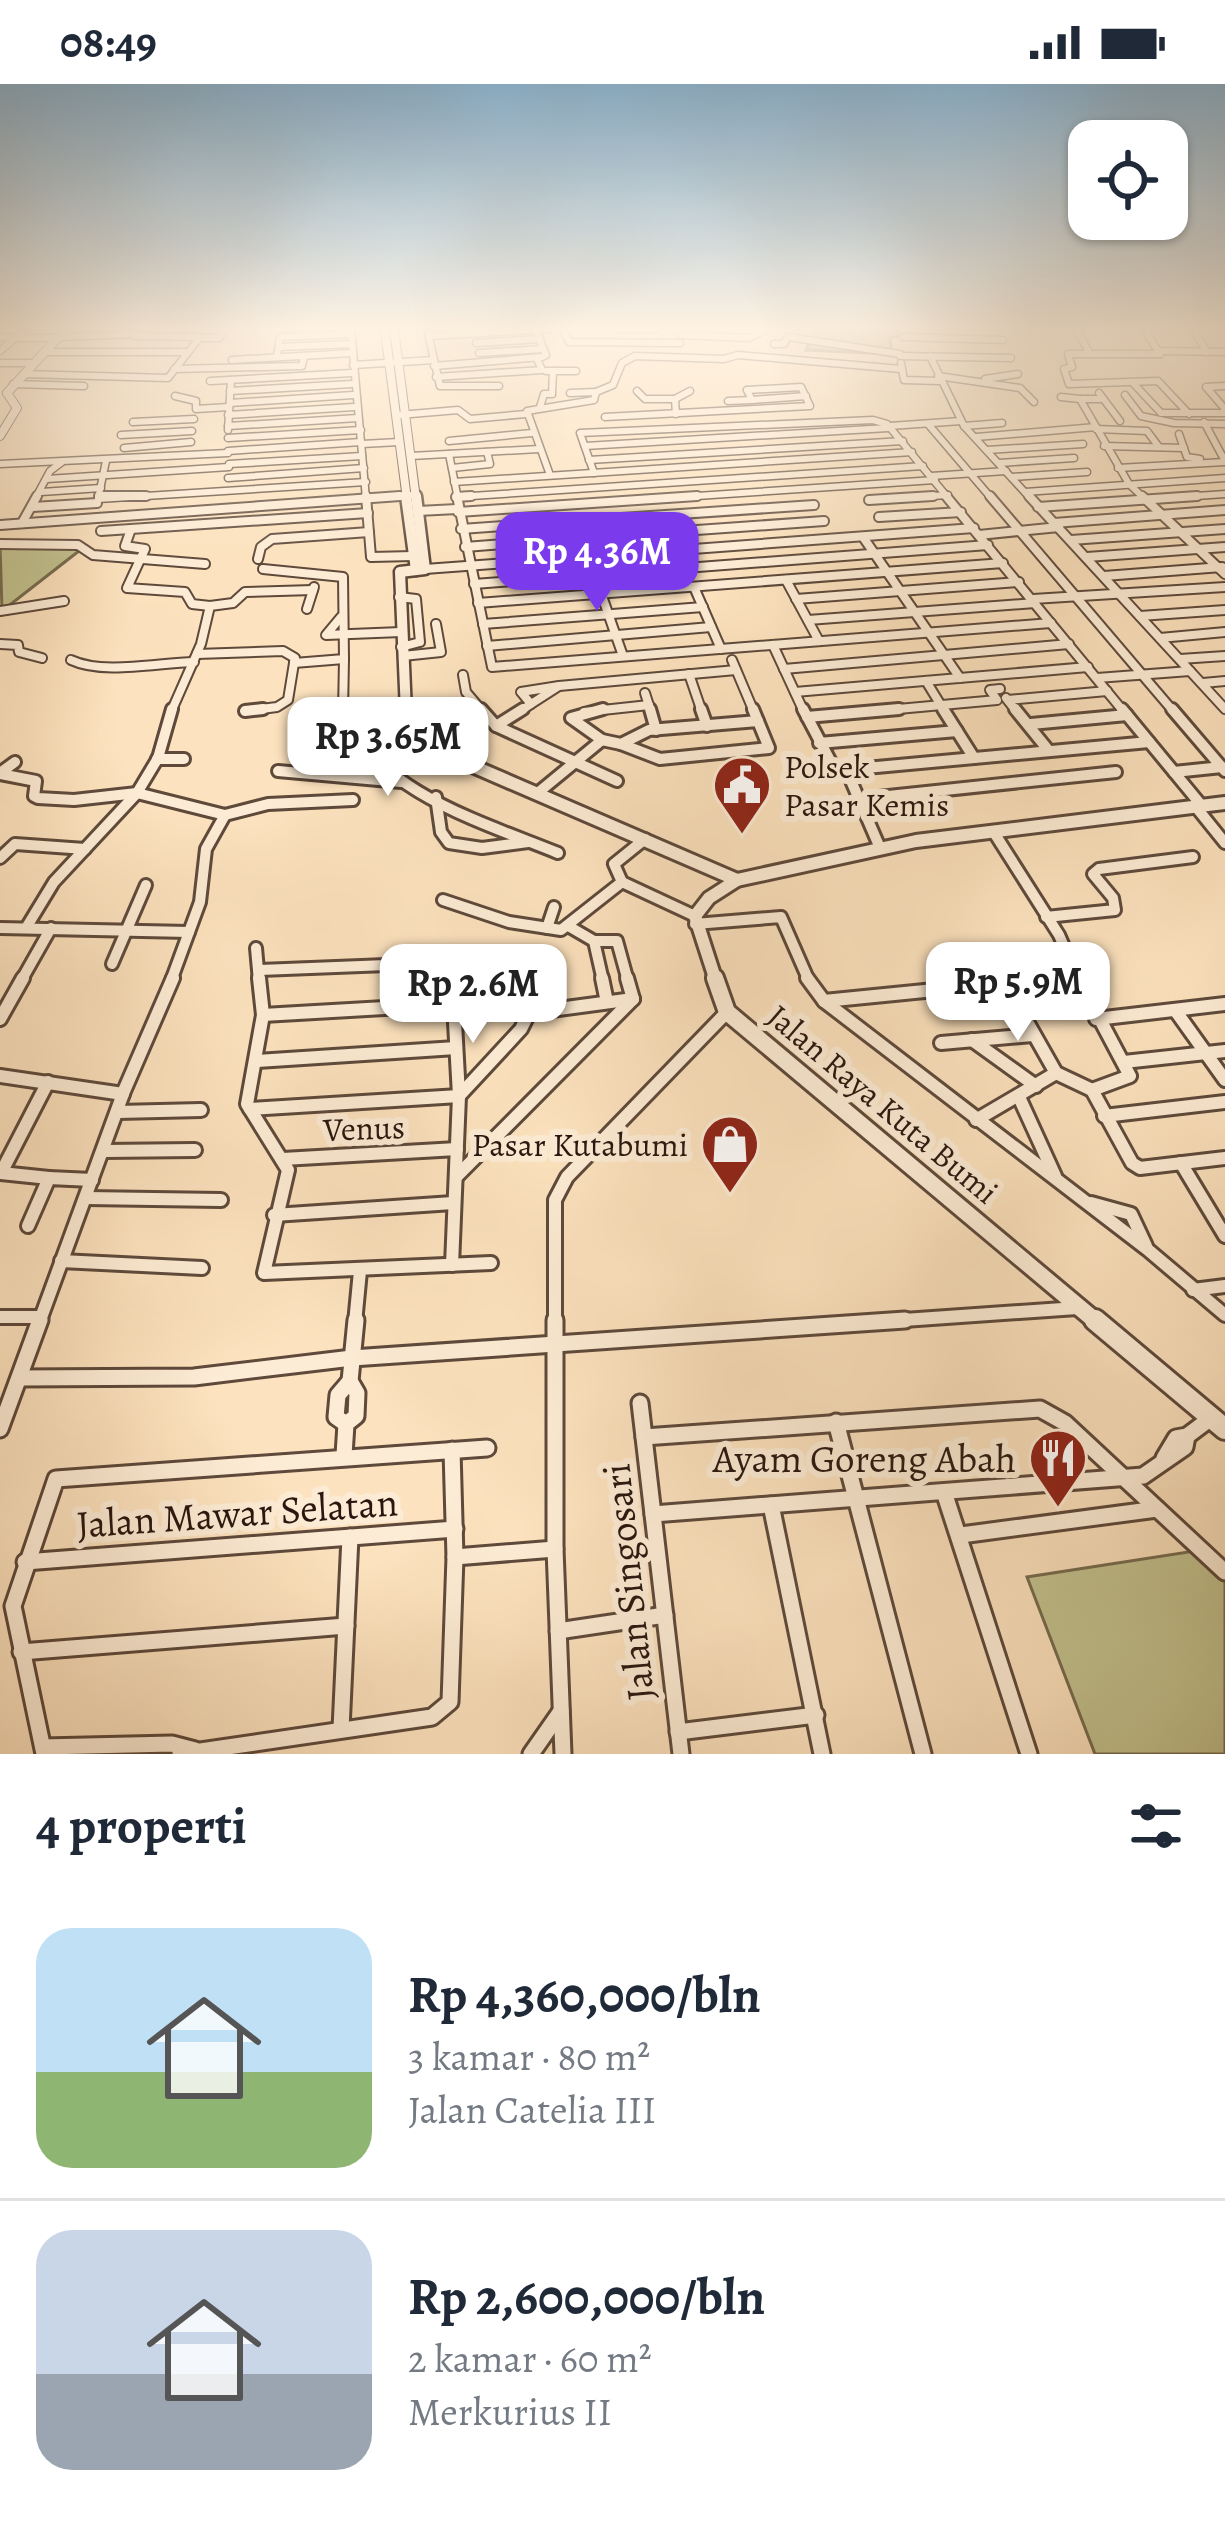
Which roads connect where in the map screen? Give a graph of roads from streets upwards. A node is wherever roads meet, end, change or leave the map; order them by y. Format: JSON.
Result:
{"nodes":[{"id":1,"x":239,"y":407,"type":"edge"},
{"id":2,"x":354,"y":407,"type":"joint"},
{"id":3,"x":399,"y":407,"type":"edge"},
{"id":4,"x":540,"y":407,"type":"edge"},
{"id":5,"x":676,"y":407,"type":"joint"},
{"id":6,"x":809,"y":407,"type":"edge"},
{"id":7,"x":954,"y":407,"type":"edge"},
{"id":8,"x":1084,"y":407,"type":"edge"},
{"id":9,"x":1112,"y":407,"type":"edge"},
{"id":10,"x":1134,"y":407,"type":"edge"},
{"id":11,"x":1155,"y":407,"type":"edge"},
{"id":12,"x":1186,"y":407,"type":"edge"},
{"id":13,"x":229,"y":408,"type":"junction"},
{"id":14,"x":598,"y":408,"type":"dead end"},
{"id":15,"x":196,"y":409,"type":"joint"},
{"id":16,"x":778,"y":409,"type":"junction"},
{"id":17,"x":1225,"y":411,"type":"edge"},
{"id":18,"x":717,"y":412,"type":"junction"},
{"id":19,"x":526,"y":414,"type":"junction"},
{"id":20,"x":1193,"y":414,"type":"junction"},
{"id":21,"x":400,"y":415,"type":"junction"},
{"id":22,"x":654,"y":415,"type":"junction"},
{"id":23,"x":605,"y":417,"type":"junction"},
{"id":24,"x":358,"y":418,"type":"junction"},
{"id":25,"x":194,"y":419,"type":"junction"},
{"id":26,"x":1143,"y":419,"type":"junction"},
{"id":27,"x":787,"y":421,"type":"junction"},
{"id":28,"x":6,"y":422,"type":"edge"},
{"id":29,"x":133,"y":422,"type":"dead end"},
{"id":30,"x":285,"y":422,"type":"junction"},
{"id":31,"x":1002,"y":423,"type":"dead end"},
{"id":32,"x":928,"y":424,"type":"junction"},
{"id":33,"x":963,"y":424,"type":"junction"},
{"id":34,"x":1225,"y":424,"type":"edge"},
{"id":35,"x":725,"y":425,"type":"junction"},
{"id":36,"x":1206,"y":425,"type":"junction"},
{"id":37,"x":228,"y":426,"type":"junction"},
{"id":38,"x":891,"y":427,"type":"junction"},
{"id":39,"x":662,"y":428,"type":"junction"},
{"id":40,"x":1096,"y":429,"type":"junction"},
{"id":41,"x":361,"y":430,"type":"junction"},
{"id":42,"x":611,"y":430,"type":"junction"},
{"id":43,"x":192,"y":431,"type":"junction"},
{"id":44,"x":1072,"y":431,"type":"junction"},
{"id":45,"x":532,"y":433,"type":"junction"},
{"id":46,"x":795,"y":434,"type":"junction"},
{"id":47,"x":1179,"y":434,"type":"dead end"},
{"id":48,"x":121,"y":435,"type":"dead end"},
{"id":49,"x":284,"y":435,"type":"junction"},
{"id":50,"x":0,"y":436,"type":"edge"},
{"id":51,"x":976,"y":437,"type":"junction"},
{"id":52,"x":228,"y":438,"type":"junction"},
{"id":53,"x":903,"y":440,"type":"junction"},
{"id":54,"x":449,"y":441,"type":"dead end"},
{"id":55,"x":191,"y":442,"type":"junction"},
{"id":56,"x":403,"y":442,"type":"junction"},
{"id":57,"x":669,"y":442,"type":"junction"},
{"id":58,"x":362,"y":443,"type":"junction"},
{"id":59,"x":585,"y":446,"type":"junction"},
{"id":60,"x":1064,"y":446,"type":"junction"},
{"id":61,"x":1104,"y":446,"type":"junction"},
{"id":62,"x":803,"y":447,"type":"junction"},
{"id":63,"x":1160,"y":447,"type":"junction"},
{"id":64,"x":124,"y":448,"type":"dead end"},
{"id":65,"x":1184,"y":448,"type":"junction"},
{"id":66,"x":539,"y":449,"type":"junction"},
{"id":67,"x":987,"y":450,"type":"junction"},
{"id":68,"x":487,"y":452,"type":"junction"},
{"id":69,"x":912,"y":452,"type":"junction"},
{"id":70,"x":448,"y":454,"type":"junction"},
{"id":71,"x":676,"y":454,"type":"junction"},
{"id":72,"x":189,"y":455,"type":"junction"},
{"id":73,"x":362,"y":456,"type":"junction"},
{"id":74,"x":411,"y":456,"type":"junction"},
{"id":75,"x":1075,"y":458,"type":"junction"},
{"id":76,"x":1223,"y":458,"type":"edge"},
{"id":77,"x":810,"y":459,"type":"junction"},
{"id":78,"x":589,"y":460,"type":"junction"},
{"id":79,"x":106,"y":461,"type":"junction"},
{"id":80,"x":62,"y":462,"type":"junction"},
{"id":81,"x":228,"y":463,"type":"junction"},
{"id":82,"x":0,"y":464,"type":"edge"},
{"id":83,"x":923,"y":466,"type":"junction"},
{"id":84,"x":1138,"y":466,"type":"junction"},
{"id":85,"x":682,"y":467,"type":"junction"},
{"id":86,"x":364,"y":468,"type":"junction"},
{"id":87,"x":452,"y":468,"type":"junction"},
{"id":88,"x":1118,"y":468,"type":"junction"},
{"id":89,"x":1006,"y":470,"type":"junction"},
{"id":90,"x":1087,"y":472,"type":"junction"},
{"id":91,"x":594,"y":473,"type":"junction"},
{"id":92,"x":819,"y":473,"type":"junction"},
{"id":93,"x":971,"y":473,"type":"junction"},
{"id":94,"x":104,"y":475,"type":"junction"},
{"id":95,"x":550,"y":475,"type":"junction"},
{"id":96,"x":564,"y":477,"type":"junction"},
{"id":97,"x":46,"y":478,"type":"junction"},
{"id":98,"x":933,"y":478,"type":"junction"},
{"id":99,"x":1225,"y":478,"type":"edge"},
{"id":100,"x":366,"y":482,"type":"junction"},
{"id":101,"x":454,"y":482,"type":"junction"},
{"id":102,"x":688,"y":482,"type":"junction"},
{"id":103,"x":1153,"y":482,"type":"junction"},
{"id":104,"x":1129,"y":484,"type":"junction"},
{"id":105,"x":858,"y":485,"type":"junction"},
{"id":106,"x":1102,"y":485,"type":"junction"},
{"id":107,"x":101,"y":488,"type":"junction"},
{"id":108,"x":830,"y":488,"type":"junction"},
{"id":109,"x":567,"y":489,"type":"junction"},
{"id":110,"x":804,"y":489,"type":"junction"},
{"id":111,"x":227,"y":491,"type":"junction"},
{"id":112,"x":41,"y":492,"type":"junction"},
{"id":113,"x":1025,"y":492,"type":"junction"},
{"id":114,"x":1225,"y":494,"type":"edge"},
{"id":115,"x":404,"y":495,"type":"junction"},
{"id":116,"x":416,"y":495,"type":"junction"},
{"id":117,"x":948,"y":495,"type":"junction"},
{"id":118,"x":368,"y":496,"type":"junction"},
{"id":119,"x":455,"y":496,"type":"junction"},
{"id":120,"x":696,"y":496,"type":"junction"},
{"id":121,"x":1145,"y":499,"type":"junction"},
{"id":122,"x":869,"y":500,"type":"junction"},
{"id":123,"x":98,"y":501,"type":"junction"},
{"id":124,"x":600,"y":503,"type":"junction"},
{"id":125,"x":257,"y":504,"type":"junction"},
{"id":126,"x":572,"y":505,"type":"junction"},
{"id":127,"x":814,"y":505,"type":"junction"},
{"id":128,"x":225,"y":506,"type":"junction"},
{"id":129,"x":33,"y":507,"type":"junction"},
{"id":130,"x":542,"y":507,"type":"junction"},
{"id":131,"x":1039,"y":507,"type":"junction"},
{"id":132,"x":169,"y":510,"type":"junction"},
{"id":133,"x":458,"y":510,"type":"junction"},
{"id":134,"x":1225,"y":510,"type":"edge"},
{"id":135,"x":418,"y":511,"type":"junction"},
{"id":136,"x":702,"y":512,"type":"junction"},
{"id":137,"x":961,"y":512,"type":"junction"},
{"id":138,"x":368,"y":514,"type":"junction"},
{"id":139,"x":1162,"y":514,"type":"junction"},
{"id":140,"x":93,"y":516,"type":"junction"},
{"id":141,"x":313,"y":517,"type":"junction"},
{"id":142,"x":880,"y":517,"type":"junction"},
{"id":143,"x":606,"y":519,"type":"junction"},
{"id":144,"x":255,"y":521,"type":"junction"},
{"id":145,"x":824,"y":521,"type":"junction"},
{"id":146,"x":22,"y":523,"type":"junction"},
{"id":147,"x":547,"y":523,"type":"junction"},
{"id":148,"x":0,"y":525,"type":"edge"},
{"id":149,"x":1056,"y":525,"type":"junction"},
{"id":150,"x":164,"y":527,"type":"junction"},
{"id":151,"x":461,"y":529,"type":"junction"},
{"id":152,"x":710,"y":529,"type":"junction"},
{"id":153,"x":1225,"y":529,"type":"edge"},
{"id":154,"x":131,"y":530,"type":"junction"},
{"id":155,"x":101,"y":531,"type":"dead end"},
{"id":156,"x":977,"y":531,"type":"junction"},
{"id":157,"x":1019,"y":531,"type":"junction"},
{"id":158,"x":369,"y":532,"type":"junction"},
{"id":159,"x":1180,"y":532,"type":"junction"},
{"id":160,"x":891,"y":534,"type":"junction"},
{"id":161,"x":314,"y":536,"type":"junction"},
{"id":162,"x":612,"y":536,"type":"junction"},
{"id":163,"x":862,"y":537,"type":"junction"},
{"id":164,"x":835,"y":538,"type":"junction"},
{"id":165,"x":554,"y":540,"type":"junction"},
{"id":166,"x":1071,"y":540,"type":"junction"},
{"id":167,"x":0,"y":544,"type":"edge"},
{"id":168,"x":988,"y":545,"type":"junction"},
{"id":169,"x":465,"y":547,"type":"junction"},
{"id":170,"x":719,"y":547,"type":"junction"},
{"id":171,"x":1225,"y":547,"type":"edge"},
{"id":172,"x":1198,"y":549,"type":"junction"},
{"id":173,"x":620,"y":554,"type":"junction"},
{"id":174,"x":874,"y":554,"type":"junction"},
{"id":175,"x":412,"y":556,"type":"junction"},
{"id":176,"x":588,"y":556,"type":"junction"},
{"id":177,"x":1087,"y":557,"type":"junction"},
{"id":178,"x":139,"y":558,"type":"junction"},
{"id":179,"x":559,"y":558,"type":"junction"},
{"id":180,"x":1003,"y":563,"type":"junction"},
{"id":181,"x":205,"y":564,"type":"dead end"},
{"id":182,"x":399,"y":564,"type":"junction"},
{"id":183,"x":728,"y":565,"type":"junction"},
{"id":184,"x":471,"y":566,"type":"junction"},
{"id":185,"x":1222,"y":569,"type":"edge"},
{"id":186,"x":420,"y":570,"type":"junction"},
{"id":187,"x":887,"y":572,"type":"junction"},
{"id":188,"x":319,"y":573,"type":"junction"},
{"id":189,"x":596,"y":574,"type":"junction"},
{"id":190,"x":1104,"y":576,"type":"junction"},
{"id":191,"x":786,"y":580,"type":"junction"},
{"id":192,"x":1018,"y":582,"type":"junction"},
{"id":193,"x":473,"y":584,"type":"junction"},
{"id":194,"x":737,"y":584,"type":"junction"},
{"id":195,"x":694,"y":587,"type":"junction"},
{"id":196,"x":1225,"y":587,"type":"edge"},
{"id":197,"x":313,"y":590,"type":"junction"},
{"id":198,"x":900,"y":591,"type":"junction"},
{"id":199,"x":602,"y":594,"type":"junction"},
{"id":200,"x":1121,"y":595,"type":"junction"},
{"id":201,"x":399,"y":597,"type":"junction"},
{"id":202,"x":1076,"y":597,"type":"junction"},
{"id":203,"x":796,"y":599,"type":"junction"},
{"id":204,"x":1034,"y":601,"type":"junction"},
{"id":205,"x":64,"y":602,"type":"dead end"},
{"id":206,"x":478,"y":603,"type":"junction"},
{"id":207,"x":210,"y":606,"type":"junction"},
{"id":208,"x":703,"y":607,"type":"junction"},
{"id":209,"x":307,"y":609,"type":"dead end"},
{"id":210,"x":0,"y":610,"type":"edge"},
{"id":211,"x":1225,"y":610,"type":"edge"},
{"id":212,"x":914,"y":612,"type":"junction"},
{"id":213,"x":608,"y":614,"type":"junction"},
{"id":214,"x":341,"y":616,"type":"junction"},
{"id":215,"x":1140,"y":616,"type":"junction"},
{"id":216,"x":808,"y":620,"type":"junction"},
{"id":217,"x":1051,"y":623,"type":"junction"},
{"id":218,"x":436,"y":624,"type":"dead end"},
{"id":219,"x":483,"y":624,"type":"junction"},
{"id":220,"x":711,"y":627,"type":"junction"},
{"id":221,"x":1225,"y":632,"type":"edge"},
{"id":222,"x":928,"y":633,"type":"junction"},
{"id":223,"x":616,"y":634,"type":"junction"},
{"id":224,"x":344,"y":636,"type":"junction"},
{"id":225,"x":1160,"y":638,"type":"junction"},
{"id":226,"x":819,"y":641,"type":"junction"},
{"id":227,"x":0,"y":644,"type":"edge"},
{"id":228,"x":1069,"y":644,"type":"junction"},
{"id":229,"x":402,"y":645,"type":"junction"},
{"id":230,"x":772,"y":645,"type":"junction"},
{"id":231,"x":487,"y":646,"type":"junction"},
{"id":232,"x":721,"y":649,"type":"junction"},
{"id":233,"x":944,"y":655,"type":"junction"},
{"id":234,"x":623,"y":656,"type":"junction"},
{"id":235,"x":1225,"y":656,"type":"edge"},
{"id":236,"x":42,"y":658,"type":"dead end"},
{"id":237,"x":195,"y":658,"type":"junction"},
{"id":238,"x":344,"y":659,"type":"junction"},
{"id":239,"x":1180,"y":659,"type":"junction"},
{"id":240,"x":70,"y":661,"type":"dead end"},
{"id":241,"x":294,"y":662,"type":"junction"},
{"id":242,"x":1088,"y":667,"type":"junction"},
{"id":243,"x":784,"y":669,"type":"junction"},
{"id":244,"x":1190,"y":670,"type":"junction"},
{"id":245,"x":689,"y":674,"type":"junction"},
{"id":246,"x":1144,"y":674,"type":"junction"},
{"id":247,"x":463,"y":675,"type":"dead end"},
{"id":248,"x":991,"y":675,"type":"junction"},
{"id":249,"x":960,"y":678,"type":"junction"},
{"id":250,"x":1097,"y":678,"type":"junction"},
{"id":251,"x":926,"y":681,"type":"junction"},
{"id":252,"x":1225,"y":681,"type":"edge"},
{"id":253,"x":1203,"y":683,"type":"junction"},
{"id":254,"x":559,"y":686,"type":"junction"},
{"id":255,"x":1000,"y":688,"type":"junction"},
{"id":256,"x":1107,"y":691,"type":"junction"},
{"id":257,"x":795,"y":692,"type":"junction"},
{"id":258,"x":645,"y":693,"type":"dead end"},
{"id":259,"x":1008,"y":700,"type":"junction"},
{"id":260,"x":531,"y":704,"type":"junction"},
{"id":261,"x":341,"y":705,"type":"junction"},
{"id":262,"x":649,"y":705,"type":"junction"},
{"id":263,"x":941,"y":705,"type":"junction"},
{"id":264,"x":1225,"y":708,"type":"edge"},
{"id":265,"x":245,"y":711,"type":"dead end"},
{"id":266,"x":406,"y":714,"type":"junction"},
{"id":267,"x":1127,"y":715,"type":"junction"},
{"id":268,"x":807,"y":717,"type":"junction"},
{"id":269,"x":758,"y":721,"type":"junction"},
{"id":270,"x":1031,"y":724,"type":"junction"},
{"id":271,"x":348,"y":726,"type":"junction"},
{"id":272,"x":496,"y":726,"type":"junction"},
{"id":273,"x":707,"y":726,"type":"junction"},
{"id":274,"x":656,"y":730,"type":"junction"},
{"id":275,"x":957,"y":731,"type":"junction"},
{"id":276,"x":602,"y":740,"type":"junction"},
{"id":277,"x":1149,"y":742,"type":"junction"},
{"id":278,"x":621,"y":743,"type":"junction"},
{"id":279,"x":819,"y":743,"type":"junction"},
{"id":280,"x":362,"y":747,"type":"junction"},
{"id":281,"x":1049,"y":751,"type":"junction"},
{"id":282,"x":974,"y":758,"type":"junction"},
{"id":283,"x":157,"y":759,"type":"junction"},
{"id":284,"x":184,"y":759,"type":"dead end"},
{"id":285,"x":15,"y":762,"type":"dead end"},
{"id":286,"x":574,"y":763,"type":"junction"},
{"id":287,"x":1224,"y":768,"type":"edge"},
{"id":288,"x":844,"y":770,"type":"junction"},
{"id":289,"x":278,"y":771,"type":"dead end"},
{"id":290,"x":1116,"y":772,"type":"dead end"},
{"id":291,"x":1174,"y":772,"type":"junction"},
{"id":292,"x":0,"y":773,"type":"edge"},
{"id":293,"x":617,"y":782,"type":"dead end"},
{"id":294,"x":404,"y":783,"type":"junction"},
{"id":295,"x":539,"y":791,"type":"junction"},
{"id":296,"x":136,"y":793,"type":"junction"},
{"id":297,"x":436,"y":797,"type":"junction"},
{"id":298,"x":860,"y":799,"type":"junction"},
{"id":299,"x":353,"y":800,"type":"dead end"},
{"id":300,"x":1225,"y":803,"type":"edge"},
{"id":301,"x":1199,"y":807,"type":"junction"},
{"id":302,"x":225,"y":815,"type":"junction"},
{"id":303,"x":993,"y":831,"type":"junction"},
{"id":304,"x":646,"y":839,"type":"junction"},
{"id":305,"x":531,"y":842,"type":"junction"},
{"id":306,"x":1225,"y":843,"type":"edge"},
{"id":307,"x":880,"y":848,"type":"junction"},
{"id":308,"x":85,"y":849,"type":"junction"},
{"id":309,"x":558,"y":853,"type":"dead end"},
{"id":310,"x":1193,"y":857,"type":"dead end"},
{"id":311,"x":0,"y":858,"type":"edge"},
{"id":312,"x":737,"y":880,"type":"junction"},
{"id":313,"x":622,"y":882,"type":"junction"},
{"id":314,"x":146,"y":885,"type":"dead end"},
{"id":315,"x":443,"y":900,"type":"dead end"},
{"id":316,"x":554,"y":907,"type":"dead end"},
{"id":317,"x":1046,"y":917,"type":"junction"},
{"id":318,"x":695,"y":920,"type":"junction"},
{"id":319,"x":570,"y":927,"type":"junction"},
{"id":320,"x":0,"y":928,"type":"edge"},
{"id":321,"x":26,"y":928,"type":"junction"},
{"id":322,"x":51,"y":928,"type":"junction"},
{"id":323,"x":547,"y":928,"type":"junction"},
{"id":324,"x":125,"y":931,"type":"junction"},
{"id":325,"x":189,"y":932,"type":"junction"},
{"id":326,"x":594,"y":940,"type":"junction"},
{"id":327,"x":256,"y":948,"type":"dead end"},
{"id":328,"x":112,"y":964,"type":"dead end"},
{"id":329,"x":260,"y":970,"type":"junction"},
{"id":330,"x":633,"y":999,"type":"junction"},
{"id":331,"x":824,"y":1001,"type":"junction"},
{"id":332,"x":607,"y":1002,"type":"junction"},
{"id":333,"x":454,"y":1004,"type":"junction"},
{"id":334,"x":1225,"y":1004,"type":"edge"},
{"id":335,"x":416,"y":1006,"type":"junction"},
{"id":336,"x":1174,"y":1010,"type":"junction"},
{"id":337,"x":727,"y":1012,"type":"junction"},
{"id":338,"x":529,"y":1013,"type":"junction"},
{"id":339,"x":263,"y":1016,"type":"junction"},
{"id":340,"x":0,"y":1019,"type":"edge"},
{"id":341,"x":1096,"y":1019,"type":"junction"},
{"id":342,"x":1032,"y":1035,"type":"junction"},
{"id":343,"x":972,"y":1040,"type":"junction"},
{"id":344,"x":941,"y":1042,"type":"dead end"},
{"id":345,"x":456,"y":1048,"type":"junction"},
{"id":346,"x":1225,"y":1051,"type":"edge"},
{"id":347,"x":1206,"y":1053,"type":"junction"},
{"id":348,"x":257,"y":1061,"type":"junction"},
{"id":349,"x":1124,"y":1063,"type":"junction"},
{"id":350,"x":1056,"y":1073,"type":"junction"},
{"id":351,"x":0,"y":1076,"type":"edge"},
{"id":352,"x":1225,"y":1080,"type":"edge"},
{"id":353,"x":47,"y":1082,"type":"junction"},
{"id":354,"x":1036,"y":1086,"type":"junction"},
{"id":355,"x":1092,"y":1090,"type":"junction"},
{"id":356,"x":123,"y":1094,"type":"junction"},
{"id":357,"x":459,"y":1096,"type":"junction"},
{"id":358,"x":1019,"y":1097,"type":"junction"},
{"id":359,"x":1225,"y":1102,"type":"edge"},
{"id":360,"x":250,"y":1109,"type":"junction"},
{"id":361,"x":201,"y":1110,"type":"dead end"},
{"id":362,"x":118,"y":1112,"type":"junction"},
{"id":363,"x":1104,"y":1116,"type":"junction"},
{"id":364,"x":976,"y":1120,"type":"junction"},
{"id":365,"x":104,"y":1150,"type":"junction"},
{"id":366,"x":195,"y":1150,"type":"dead end"},
{"id":367,"x":452,"y":1150,"type":"junction"},
{"id":368,"x":1225,"y":1158,"type":"edge"},
{"id":369,"x":283,"y":1159,"type":"junction"},
{"id":370,"x":1179,"y":1163,"type":"junction"},
{"id":371,"x":456,"y":1177,"type":"junction"},
{"id":372,"x":49,"y":1178,"type":"junction"},
{"id":373,"x":1056,"y":1179,"type":"junction"},
{"id":374,"x":92,"y":1180,"type":"junction"},
{"id":375,"x":86,"y":1198,"type":"junction"},
{"id":376,"x":221,"y":1200,"type":"dead end"},
{"id":377,"x":453,"y":1203,"type":"junction"},
{"id":378,"x":274,"y":1215,"type":"junction"},
{"id":379,"x":1220,"y":1216,"type":"edge"},
{"id":380,"x":28,"y":1226,"type":"dead end"},
{"id":381,"x":1225,"y":1236,"type":"edge"},
{"id":382,"x":61,"y":1261,"type":"junction"},
{"id":383,"x":491,"y":1263,"type":"dead end"},
{"id":384,"x":452,"y":1265,"type":"junction"},
{"id":385,"x":202,"y":1268,"type":"dead end"},
{"id":386,"x":360,"y":1271,"type":"junction"},
{"id":387,"x":1225,"y":1286,"type":"edge"},
{"id":388,"x":1193,"y":1290,"type":"junction"},
{"id":389,"x":1080,"y":1307,"type":"junction"},
{"id":390,"x":1225,"y":1315,"type":"edge"},
{"id":391,"x":0,"y":1317,"type":"edge"},
{"id":392,"x":41,"y":1317,"type":"junction"},
{"id":393,"x":556,"y":1346,"type":"junction"},
{"id":394,"x":352,"y":1358,"type":"junction"},
{"id":395,"x":19,"y":1378,"type":"junction"},
{"id":396,"x":640,"y":1403,"type":"dead end"},
{"id":397,"x":836,"y":1422,"type":"junction"},
{"id":398,"x":1218,"y":1423,"type":"edge"},
{"id":399,"x":0,"y":1429,"type":"edge"},
{"id":400,"x":644,"y":1437,"type":"junction"},
{"id":401,"x":487,"y":1448,"type":"dead end"},
{"id":402,"x":452,"y":1450,"type":"junction"},
{"id":403,"x":344,"y":1455,"type":"junction"},
{"id":404,"x":1123,"y":1478,"type":"junction"},
{"id":405,"x":944,"y":1492,"type":"junction"},
{"id":406,"x":856,"y":1498,"type":"junction"},
{"id":407,"x":771,"y":1505,"type":"junction"},
{"id":408,"x":1157,"y":1509,"type":"junction"},
{"id":409,"x":653,"y":1514,"type":"junction"},
{"id":410,"x":455,"y":1529,"type":"junction"},
{"id":411,"x":961,"y":1535,"type":"junction"},
{"id":412,"x":350,"y":1537,"type":"junction"},
{"id":413,"x":555,"y":1549,"type":"junction"},
{"id":414,"x":455,"y":1557,"type":"junction"},
{"id":415,"x":25,"y":1562,"type":"junction"},
{"id":416,"x":1225,"y":1572,"type":"edge"},
{"id":417,"x":664,"y":1616,"type":"junction"},
{"id":418,"x":346,"y":1626,"type":"junction"},
{"id":419,"x":558,"y":1631,"type":"junction"},
{"id":420,"x":21,"y":1652,"type":"junction"},
{"id":421,"x":561,"y":1711,"type":"junction"},
{"id":422,"x":816,"y":1715,"type":"junction"},
{"id":423,"x":341,"y":1729,"type":"junction"},
{"id":424,"x":678,"y":1732,"type":"junction"},
{"id":425,"x":44,"y":1751,"type":"edge"},
{"id":426,"x":188,"y":1752,"type":"edge"},
{"id":427,"x":531,"y":1754,"type":"edge"},
{"id":428,"x":563,"y":1754,"type":"edge"},
{"id":429,"x":681,"y":1754,"type":"edge"},
{"id":430,"x":822,"y":1754,"type":"edge"},
{"id":431,"x":922,"y":1754,"type":"edge"},
{"id":432,"x":1029,"y":1754,"type":"edge"}],
"edges":[{"from":1,"to":13,"type":"street"},
{"from":2,"to":13,"type":"street"},
{"from":2,"to":24,"type":"street"},
{"from":3,"to":21,"type":"street"},
{"from":4,"to":19,"type":"street"},
{"from":5,"to":18,"type":"street"},
{"from":5,"to":22,"type":"street"},
{"from":6,"to":16,"type":"street"},
{"from":7,"to":33,"type":"street"},
{"from":8,"to":40,"type":"street"},
{"from":9,"to":26,"type":"street"},
{"from":10,"to":26,"type":"street"},
{"from":11,"to":20,"type":"street"},
{"from":12,"to":20,"type":"street"},
{"from":13,"to":15,"type":"street"},
{"from":13,"to":37,"type":"street"},
{"from":14,"to":23,"type":"street"},
{"from":15,"to":25,"type":"street"},
{"from":16,"to":18,"type":"street"},
{"from":16,"to":27,"type":"street"},
{"from":17,"to":20,"type":"street"},
{"from":18,"to":35,"type":"street"},
{"from":19,"to":21,"type":"street"},
{"from":19,"to":45,"type":"street"},
{"from":20,"to":36,"type":"street"},
{"from":21,"to":56,"type":"street"},
{"from":22,"to":23,"type":"street"},
{"from":22,"to":39,"type":"street"},
{"from":23,"to":42,"type":"street"},
{"from":24,"to":30,"type":"street"},
{"from":24,"to":41,"type":"street"},
{"from":25,"to":29,"type":"street"},
{"from":25,"to":43,"type":"street"},
{"from":26,"to":36,"type":"street"},
{"from":27,"to":35,"type":"street"},
{"from":27,"to":38,"type":"street"},
{"from":27,"to":46,"type":"street"},
{"from":28,"to":50,"type":"street"},
{"from":30,"to":37,"type":"street"},
{"from":30,"to":49,"type":"street"},
{"from":31,"to":33,"type":"street"},
{"from":32,"to":33,"type":"street"},
{"from":32,"to":38,"type":"street"},
{"from":32,"to":93,"type":"street"},
{"from":33,"to":51,"type":"street"},
{"from":34,"to":36,"type":"street"},
{"from":35,"to":39,"type":"street"},
{"from":36,"to":76,"type":"street"},
{"from":37,"to":52,"type":"street"},
{"from":38,"to":46,"type":"street"},
{"from":38,"to":53,"type":"street"},
{"from":39,"to":42,"type":"street"},
{"from":39,"to":57,"type":"street"},
{"from":40,"to":44,"type":"street"},
{"from":40,"to":61,"type":"street"},
{"from":40,"to":63,"type":"street"},
{"from":41,"to":49,"type":"street"},
{"from":41,"to":58,"type":"street"},
{"from":42,"to":59,"type":"street"},
{"from":43,"to":48,"type":"street"},
{"from":43,"to":55,"type":"street"},
{"from":44,"to":51,"type":"street"},
{"from":44,"to":60,"type":"street"},
{"from":45,"to":54,"type":"street"},
{"from":45,"to":66,"type":"street"},
{"from":46,"to":57,"type":"street"},
{"from":46,"to":62,"type":"street"},
{"from":47,"to":65,"type":"street"},
{"from":49,"to":52,"type":"street"},
{"from":51,"to":67,"type":"street"},
{"from":52,"to":81,"type":"street"},
{"from":53,"to":62,"type":"street"},
{"from":53,"to":69,"type":"street"},
{"from":55,"to":64,"type":"street"},
{"from":55,"to":72,"type":"street"},
{"from":56,"to":58,"type":"street"},
{"from":56,"to":74,"type":"street"},
{"from":56,"to":115,"type":"street"},
{"from":57,"to":59,"type":"street"},
{"from":57,"to":71,"type":"street"},
{"from":58,"to":73,"type":"street"},
{"from":58,"to":81,"type":"street"},
{"from":59,"to":78,"type":"street"},
{"from":60,"to":67,"type":"street"},
{"from":60,"to":75,"type":"street"},
{"from":61,"to":63,"type":"street"},
{"from":61,"to":88,"type":"street"},
{"from":62,"to":71,"type":"street"},
{"from":62,"to":77,"type":"street"},
{"from":63,"to":65,"type":"street"},
{"from":65,"to":76,"type":"street"},
{"from":66,"to":68,"type":"street"},
{"from":66,"to":95,"type":"street"},
{"from":67,"to":89,"type":"street"},
{"from":68,"to":70,"type":"street"},
{"from":68,"to":87,"type":"street"},
{"from":69,"to":77,"type":"street"},
{"from":69,"to":83,"type":"street"},
{"from":70,"to":74,"type":"street"},
{"from":70,"to":87,"type":"street"},
{"from":71,"to":78,"type":"street"},
{"from":71,"to":85,"type":"street"},
{"from":72,"to":79,"type":"street"},
{"from":72,"to":81,"type":"street"},
{"from":73,"to":81,"type":"street"},
{"from":73,"to":86,"type":"street"},
{"from":74,"to":116,"type":"street"},
{"from":75,"to":89,"type":"street"},
{"from":75,"to":90,"type":"street"},
{"from":76,"to":84,"type":"street"},
{"from":77,"to":85,"type":"street"},
{"from":77,"to":92,"type":"street"},
{"from":78,"to":91,"type":"street"},
{"from":79,"to":80,"type":"street"},
{"from":79,"to":94,"type":"street"},
{"from":80,"to":82,"type":"street"},
{"from":80,"to":97,"type":"street"},
{"from":81,"to":86,"type":"street"},
{"from":81,"to":94,"type":"street"},
{"from":81,"to":111,"type":"street"},
{"from":83,"to":92,"type":"street"},
{"from":83,"to":98,"type":"street"},
{"from":84,"to":88,"type":"street"},
{"from":84,"to":103,"type":"street"},
{"from":85,"to":91,"type":"street"},
{"from":85,"to":102,"type":"street"},
{"from":86,"to":100,"type":"street"},
{"from":87,"to":101,"type":"street"},
{"from":88,"to":104,"type":"street"},
{"from":89,"to":90,"type":"street"},
{"from":89,"to":93,"type":"street"},
{"from":89,"to":113,"type":"street"},
{"from":90,"to":106,"type":"street"},
{"from":91,"to":96,"type":"street"},
{"from":92,"to":102,"type":"street"},
{"from":92,"to":108,"type":"street"},
{"from":93,"to":98,"type":"street"},
{"from":93,"to":157,"type":"street"},
{"from":94,"to":97,"type":"street"},
{"from":94,"to":107,"type":"street"},
{"from":95,"to":96,"type":"street"},
{"from":95,"to":101,"type":"street"},
{"from":96,"to":109,"type":"street"},
{"from":97,"to":112,"type":"street"},
{"from":98,"to":105,"type":"street"},
{"from":98,"to":117,"type":"street"},
{"from":99,"to":103,"type":"street"},
{"from":100,"to":111,"type":"street"},
{"from":100,"to":118,"type":"street"},
{"from":101,"to":119,"type":"street"},
{"from":102,"to":109,"type":"street"},
{"from":102,"to":120,"type":"street"},
{"from":103,"to":104,"type":"street"},
{"from":104,"to":106,"type":"street"},
{"from":104,"to":121,"type":"street"},
{"from":105,"to":108,"type":"street"},
{"from":105,"to":122,"type":"street"},
{"from":106,"to":113,"type":"street"},
{"from":107,"to":112,"type":"street"},
{"from":107,"to":123,"type":"street"},
{"from":108,"to":110,"type":"street"},
{"from":109,"to":119,"type":"street"},
{"from":109,"to":126,"type":"street"},
{"from":110,"to":120,"type":"street"},
{"from":110,"to":127,"type":"street"},
{"from":111,"to":123,"type":"street"},
{"from":111,"to":128,"type":"street"},
{"from":112,"to":129,"type":"street"},
{"from":113,"to":131,"type":"street"},
{"from":114,"to":121,"type":"street"},
{"from":115,"to":116,"type":"street"},
{"from":115,"to":118,"type":"street"},
{"from":115,"to":175,"type":"street"},
{"from":116,"to":135,"type":"street"},
{"from":117,"to":122,"type":"street"},
{"from":117,"to":137,"type":"street"},
{"from":118,"to":125,"type":"street"},
{"from":118,"to":138,"type":"street"},
{"from":119,"to":133,"type":"street"},
{"from":120,"to":124,"type":"street"},
{"from":120,"to":136,"type":"street"},
{"from":121,"to":131,"type":"street"},
{"from":121,"to":139,"type":"street"},
{"from":122,"to":142,"type":"street"},
{"from":123,"to":129,"type":"street"},
{"from":123,"to":140,"type":"street"},
{"from":124,"to":126,"type":"street"},
{"from":124,"to":143,"type":"street"},
{"from":125,"to":128,"type":"street"},
{"from":125,"to":144,"type":"street"},
{"from":126,"to":130,"type":"street"},
{"from":127,"to":136,"type":"street"},
{"from":127,"to":145,"type":"street"},
{"from":128,"to":132,"type":"street"},
{"from":129,"to":146,"type":"street"},
{"from":130,"to":133,"type":"street"},
{"from":130,"to":147,"type":"street"},
{"from":131,"to":149,"type":"street"},
{"from":132,"to":140,"type":"street"},
{"from":132,"to":150,"type":"street"},
{"from":133,"to":135,"type":"street"},
{"from":133,"to":151,"type":"street"},
{"from":134,"to":139,"type":"street"},
{"from":135,"to":186,"type":"street"},
{"from":136,"to":143,"type":"street"},
{"from":136,"to":152,"type":"street"},
{"from":137,"to":142,"type":"street"},
{"from":137,"to":156,"type":"street"},
{"from":138,"to":141,"type":"street"},
{"from":138,"to":158,"type":"street"},
{"from":139,"to":149,"type":"street"},
{"from":139,"to":159,"type":"street"},
{"from":140,"to":146,"type":"street"},
{"from":141,"to":144,"type":"street"},
{"from":141,"to":161,"type":"street"},
{"from":142,"to":160,"type":"street"},
{"from":143,"to":162,"type":"street"},
{"from":144,"to":150,"type":"street"},
{"from":145,"to":152,"type":"street"},
{"from":145,"to":164,"type":"street"},
{"from":146,"to":148,"type":"street"},
{"from":147,"to":151,"type":"street"},
{"from":147,"to":165,"type":"street"},
{"from":149,"to":157,"type":"street"},
{"from":149,"to":166,"type":"street"},
{"from":150,"to":154,"type":"street"},
{"from":151,"to":169,"type":"street"},
{"from":152,"to":162,"type":"street"},
{"from":152,"to":170,"type":"street"},
{"from":153,"to":159,"type":"street"},
{"from":154,"to":155,"type":"street"},
{"from":154,"to":178,"type":"street"},
{"from":156,"to":157,"type":"street"},
{"from":156,"to":160,"type":"street"},
{"from":156,"to":168,"type":"street"},
{"from":157,"to":202,"type":"street"},
{"from":158,"to":161,"type":"street"},
{"from":158,"to":182,"type":"street"},
{"from":159,"to":166,"type":"street"},
{"from":159,"to":172,"type":"street"},
{"from":160,"to":163,"type":"street"},
{"from":161,"to":188,"type":"street"},
{"from":162,"to":173,"type":"street"},
{"from":163,"to":164,"type":"street"},
{"from":163,"to":174,"type":"street"},
{"from":164,"to":170,"type":"street"},
{"from":165,"to":169,"type":"street"},
{"from":165,"to":179,"type":"street"},
{"from":166,"to":177,"type":"street"},
{"from":167,"to":178,"type":"street"},
{"from":168,"to":174,"type":"street"},
{"from":168,"to":180,"type":"street"},
{"from":169,"to":184,"type":"street"},
{"from":170,"to":173,"type":"street"},
{"from":170,"to":183,"type":"street"},
{"from":171,"to":172,"type":"street"},
{"from":172,"to":177,"type":"street"},
{"from":172,"to":185,"type":"street"},
{"from":173,"to":176,"type":"street"},
{"from":174,"to":183,"type":"street"},
{"from":174,"to":187,"type":"street"},
{"from":175,"to":182,"type":"street"},
{"from":175,"to":186,"type":"street"},
{"from":176,"to":179,"type":"street"},
{"from":176,"to":189,"type":"street"},
{"from":177,"to":190,"type":"street"},
{"from":178,"to":181,"type":"street"},
{"from":178,"to":207,"type":"street"},
{"from":179,"to":184,"type":"street"},
{"from":180,"to":187,"type":"street"},
{"from":180,"to":192,"type":"street"},
{"from":182,"to":186,"type":"street"},
{"from":182,"to":201,"type":"street"},
{"from":183,"to":189,"type":"street"},
{"from":183,"to":194,"type":"street"},
{"from":184,"to":186,"type":"street"},
{"from":184,"to":193,"type":"street"},
{"from":185,"to":190,"type":"street"},
{"from":187,"to":191,"type":"street"},
{"from":187,"to":198,"type":"street"},
{"from":188,"to":197,"type":"street"},
{"from":188,"to":214,"type":"street"},
{"from":189,"to":193,"type":"street"},
{"from":189,"to":199,"type":"street"},
{"from":190,"to":200,"type":"street"},
{"from":191,"to":194,"type":"street"},
{"from":191,"to":203,"type":"street"},
{"from":192,"to":198,"type":"street"},
{"from":192,"to":204,"type":"street"},
{"from":193,"to":206,"type":"street"},
{"from":194,"to":195,"type":"street"},
{"from":195,"to":199,"type":"street"},
{"from":195,"to":208,"type":"street"},
{"from":196,"to":200,"type":"street"},
{"from":197,"to":207,"type":"street"},
{"from":197,"to":209,"type":"street"},
{"from":198,"to":203,"type":"street"},
{"from":198,"to":212,"type":"street"},
{"from":199,"to":206,"type":"street"},
{"from":199,"to":213,"type":"street"},
{"from":200,"to":202,"type":"street"},
{"from":200,"to":215,"type":"street"},
{"from":201,"to":229,"type":"street"},
{"from":201,"to":229,"type":"street"},
{"from":202,"to":204,"type":"street"},
{"from":202,"to":246,"type":"street"},
{"from":203,"to":216,"type":"street"},
{"from":204,"to":212,"type":"street"},
{"from":204,"to":217,"type":"street"},
{"from":205,"to":210,"type":"street"},
{"from":206,"to":219,"type":"street"},
{"from":207,"to":237,"type":"street"},
{"from":208,"to":213,"type":"street"},
{"from":208,"to":220,"type":"street"},
{"from":211,"to":215,"type":"street"},
{"from":212,"to":216,"type":"street"},
{"from":212,"to":222,"type":"street"},
{"from":213,"to":219,"type":"street"},
{"from":213,"to":223,"type":"street"},
{"from":214,"to":224,"type":"street"},
{"from":214,"to":224,"type":"street"},
{"from":215,"to":225,"type":"street"},
{"from":216,"to":226,"type":"street"},
{"from":217,"to":222,"type":"street"},
{"from":217,"to":228,"type":"street"},
{"from":218,"to":229,"type":"street"},
{"from":219,"to":231,"type":"street"},
{"from":220,"to":223,"type":"street"},
{"from":220,"to":232,"type":"street"},
{"from":221,"to":225,"type":"street"},
{"from":222,"to":226,"type":"street"},
{"from":222,"to":233,"type":"street"},
{"from":223,"to":231,"type":"street"},
{"from":223,"to":234,"type":"street"},
{"from":224,"to":229,"type":"street"},
{"from":224,"to":238,"type":"street"},
{"from":225,"to":239,"type":"street"},
{"from":226,"to":230,"type":"street"},
{"from":227,"to":236,"type":"street"},
{"from":228,"to":233,"type":"street"},
{"from":228,"to":242,"type":"street"},
{"from":229,"to":266,"type":"street"},
{"from":230,"to":232,"type":"street"},
{"from":230,"to":243,"type":"street"},
{"from":231,"to":234,"type":"street"},
{"from":232,"to":234,"type":"street"},
{"from":233,"to":243,"type":"street"},
{"from":233,"to":249,"type":"street"},
{"from":235,"to":239,"type":"street"},
{"from":237,"to":240,"type":"street"},
{"from":237,"to":241,"type":"street"},
{"from":237,"to":283,"type":"street"},
{"from":238,"to":241,"type":"street"},
{"from":238,"to":261,"type":"street"},
{"from":239,"to":244,"type":"street"},
{"from":241,"to":265,"type":"street"},
{"from":242,"to":248,"type":"street"},
{"from":242,"to":250,"type":"street"},
{"from":243,"to":257,"type":"street"},
{"from":244,"to":246,"type":"street"},
{"from":244,"to":253,"type":"street"},
{"from":245,"to":254,"type":"street"},
{"from":245,"to":269,"type":"street"},
{"from":245,"to":273,"type":"street"},
{"from":246,"to":250,"type":"street"},
{"from":246,"to":287,"type":"street"},
{"from":247,"to":272,"type":"street"},
{"from":248,"to":249,"type":"street"},
{"from":248,"to":255,"type":"street"},
{"from":249,"to":251,"type":"street"},
{"from":250,"to":256,"type":"street"},
{"from":251,"to":257,"type":"street"},
{"from":251,"to":263,"type":"street"},
{"from":252,"to":253,"type":"street"},
{"from":253,"to":264,"type":"street"},
{"from":254,"to":260,"type":"street"},
{"from":254,"to":260,"type":"street"},
{"from":255,"to":259,"type":"street"},
{"from":255,"to":263,"type":"street"},
{"from":256,"to":259,"type":"street"},
{"from":256,"to":267,"type":"street"},
{"from":257,"to":268,"type":"street"},
{"from":258,"to":262,"type":"street"},
{"from":259,"to":270,"type":"street"},
{"from":260,"to":272,"type":"street"},
{"from":261,"to":271,"type":"street"},
{"from":261,"to":280,"type":"street"},
{"from":262,"to":274,"type":"street"},
{"from":262,"to":276,"type":"street"},
{"from":263,"to":268,"type":"street"},
{"from":263,"to":275,"type":"street"},
{"from":266,"to":271,"type":"street"},
{"from":266,"to":295,"type":"street"},
{"from":267,"to":270,"type":"street"},
{"from":267,"to":277,"type":"street"},
{"from":268,"to":279,"type":"street"},
{"from":269,"to":273,"type":"street"},
{"from":269,"to":278,"type":"street"},
{"from":270,"to":281,"type":"street"},
{"from":271,"to":280,"type":"street"},
{"from":272,"to":286,"type":"street"},
{"from":273,"to":274,"type":"street"},
{"from":274,"to":278,"type":"street"},
{"from":275,"to":279,"type":"street"},
{"from":275,"to":282,"type":"street"},
{"from":276,"to":278,"type":"street"},
{"from":276,"to":286,"type":"street"},
{"from":277,"to":281,"type":"street"},
{"from":277,"to":291,"type":"street"},
{"from":279,"to":288,"type":"street"},
{"from":280,"to":294,"type":"street"},
{"from":281,"to":282,"type":"street"},
{"from":282,"to":288,"type":"street"},
{"from":283,"to":284,"type":"street"},
{"from":283,"to":296,"type":"street"},
{"from":285,"to":292,"type":"street"},
{"from":286,"to":293,"type":"street"},
{"from":286,"to":295,"type":"street"},
{"from":287,"to":291,"type":"street"},
{"from":288,"to":298,"type":"street"},
{"from":289,"to":294,"type":"street"},
{"from":290,"to":298,"type":"street"},
{"from":291,"to":301,"type":"street"},
{"from":292,"to":296,"type":"street"},
{"from":294,"to":297,"type":"street"},
{"from":295,"to":304,"type":"street"},
{"from":296,"to":302,"type":"street"},
{"from":296,"to":308,"type":"street"},
{"from":297,"to":305,"type":"street"},
{"from":297,"to":305,"type":"street"},
{"from":298,"to":307,"type":"street"},
{"from":299,"to":302,"type":"street"},
{"from":300,"to":301,"type":"street"},
{"from":301,"to":303,"type":"street"},
{"from":301,"to":306,"type":"street"},
{"from":302,"to":325,"type":"street"},
{"from":303,"to":307,"type":"street"},
{"from":303,"to":317,"type":"street"},
{"from":304,"to":312,"type":"street"},
{"from":304,"to":313,"type":"street"},
{"from":305,"to":309,"type":"street"},
{"from":307,"to":312,"type":"street"},
{"from":308,"to":311,"type":"street"},
{"from":308,"to":321,"type":"street"},
{"from":310,"to":317,"type":"street"},
{"from":312,"to":318,"type":"street"},
{"from":313,"to":318,"type":"street"},
{"from":313,"to":319,"type":"street"},
{"from":314,"to":324,"type":"street"},
{"from":315,"to":323,"type":"street"},
{"from":316,"to":323,"type":"street"},
{"from":317,"to":341,"type":"street"},
{"from":318,"to":331,"type":"street"},
{"from":318,"to":337,"type":"street","name":"Jalan Raya Kuta Bumi"},
{"from":319,"to":323,"type":"street"},
{"from":319,"to":326,"type":"street"},
{"from":320,"to":321,"type":"street"},
{"from":321,"to":322,"type":"street"},
{"from":322,"to":324,"type":"street"},
{"from":322,"to":340,"type":"street"},
{"from":324,"to":325,"type":"street"},
{"from":324,"to":328,"type":"street"},
{"from":325,"to":356,"type":"street"},
{"from":326,"to":330,"type":"street"},
{"from":326,"to":332,"type":"street"},
{"from":327,"to":329,"type":"street"},
{"from":329,"to":335,"type":"street"},
{"from":329,"to":339,"type":"street"},
{"from":330,"to":332,"type":"street"},
{"from":330,"to":371,"type":"street"},
{"from":331,"to":342,"type":"street"},
{"from":331,"to":364,"type":"street"},
{"from":332,"to":338,"type":"street"},
{"from":333,"to":335,"type":"street"},
{"from":333,"to":338,"type":"street"},
{"from":333,"to":345,"type":"street"},
{"from":334,"to":336,"type":"street"},
{"from":335,"to":339,"type":"street"},
{"from":336,"to":341,"type":"street"},
{"from":336,"to":347,"type":"street"},
{"from":337,"to":389,"type":"street","name":"Jalan Raya Kuta Bumi"},
{"from":337,"to":393,"type":"street"},
{"from":338,"to":357,"type":"street"},
{"from":339,"to":348,"type":"street"},
{"from":341,"to":349,"type":"street"},
{"from":342,"to":343,"type":"street"},
{"from":342,"to":350,"type":"street"},
{"from":343,"to":344,"type":"street"},
{"from":343,"to":354,"type":"street"},
{"from":345,"to":348,"type":"street"},
{"from":345,"to":357,"type":"street"},
{"from":346,"to":347,"type":"street"},
{"from":347,"to":349,"type":"street"},
{"from":347,"to":352,"type":"street"},
{"from":348,"to":360,"type":"street"},
{"from":349,"to":355,"type":"street"},
{"from":350,"to":354,"type":"street"},
{"from":350,"to":355,"type":"street"},
{"from":351,"to":353,"type":"street"},
{"from":353,"to":356,"type":"street"},
{"from":353,"to":372,"type":"street"},
{"from":354,"to":358,"type":"street"},
{"from":355,"to":363,"type":"street"},
{"from":356,"to":362,"type":"street"},
{"from":357,"to":360,"type":"street"},
{"from":357,"to":367,"type":"street"},
{"from":358,"to":364,"type":"street"},
{"from":358,"to":373,"type":"street"},
{"from":359,"to":363,"type":"street"},
{"from":360,"to":369,"type":"street"},
{"from":361,"to":362,"type":"street"},
{"from":362,"to":365,"type":"street"},
{"from":363,"to":370,"type":"street"},
{"from":364,"to":373,"type":"street"},
{"from":365,"to":366,"type":"street"},
{"from":365,"to":374,"type":"street"},
{"from":367,"to":369,"type":"street","name":"Venus"},
{"from":367,"to":371,"type":"street"},
{"from":368,"to":370,"type":"street"},
{"from":369,"to":378,"type":"street"},
{"from":370,"to":379,"type":"street"},
{"from":371,"to":377,"type":"street"},
{"from":372,"to":374,"type":"street"},
{"from":372,"to":380,"type":"street"},
{"from":373,"to":388,"type":"street"},
{"from":374,"to":375,"type":"street"},
{"from":375,"to":376,"type":"street"},
{"from":375,"to":382,"type":"street"},
{"from":377,"to":378,"type":"street"},
{"from":377,"to":384,"type":"street"},
{"from":378,"to":386,"type":"street"},
{"from":379,"to":381,"type":"street"},
{"from":382,"to":385,"type":"street"},
{"from":382,"to":392,"type":"street"},
{"from":383,"to":384,"type":"street"},
{"from":384,"to":386,"type":"street"},
{"from":386,"to":394,"type":"street"},
{"from":387,"to":388,"type":"street"},
{"from":388,"to":390,"type":"street"},
{"from":389,"to":393,"type":"street"},
{"from":389,"to":398,"type":"street","name":"Jalan Raya Kuta Bumi"},
{"from":391,"to":392,"type":"street"},
{"from":392,"to":395,"type":"street"},
{"from":393,"to":394,"type":"street"},
{"from":393,"to":413,"type":"street"},
{"from":394,"to":395,"type":"street"},
{"from":394,"to":403,"type":"street"},
{"from":395,"to":399,"type":"street"},
{"from":396,"to":400,"type":"street","name":"Jalan Singosari"},
{"from":397,"to":400,"type":"street"},
{"from":397,"to":404,"type":"street"},
{"from":397,"to":406,"type":"street"},
{"from":398,"to":404,"type":"street"},
{"from":400,"to":409,"type":"street","name":"Jalan Singosari"},
{"from":401,"to":402,"type":"street"},
{"from":402,"to":403,"type":"street"},
{"from":402,"to":410,"type":"street"},
{"from":403,"to":415,"type":"street"},
{"from":404,"to":405,"type":"street"},
{"from":404,"to":408,"type":"street"},
{"from":405,"to":406,"type":"street"},
{"from":405,"to":411,"type":"street"},
{"from":406,"to":407,"type":"street"},
{"from":406,"to":431,"type":"street"},
{"from":407,"to":409,"type":"street"},
{"from":407,"to":422,"type":"street"},
{"from":408,"to":411,"type":"street"},
{"from":408,"to":416,"type":"street"},
{"from":409,"to":417,"type":"street","name":"Jalan Singosari"},
{"from":410,"to":412,"type":"street","name":"Jalan Mawar Selatan"},
{"from":410,"to":414,"type":"street"},
{"from":411,"to":432,"type":"street"},
{"from":412,"to":415,"type":"street","name":"Jalan Mawar Selatan"},
{"from":412,"to":418,"type":"street"},
{"from":413,"to":414,"type":"street"},
{"from":413,"to":419,"type":"street"},
{"from":414,"to":423,"type":"street"},
{"from":415,"to":420,"type":"street"},
{"from":417,"to":419,"type":"street"},
{"from":417,"to":424,"type":"street","name":"Jalan Singosari"},
{"from":418,"to":420,"type":"street"},
{"from":418,"to":423,"type":"street"},
{"from":419,"to":421,"type":"street"},
{"from":420,"to":425,"type":"street"},
{"from":421,"to":427,"type":"street"},
{"from":421,"to":428,"type":"street"},
{"from":422,"to":424,"type":"street"},
{"from":422,"to":430,"type":"street"},
{"from":423,"to":426,"type":"street"},
{"from":424,"to":429,"type":"street","name":"Jalan Singosari"},
{"from":425,"to":426,"type":"street"}]}
